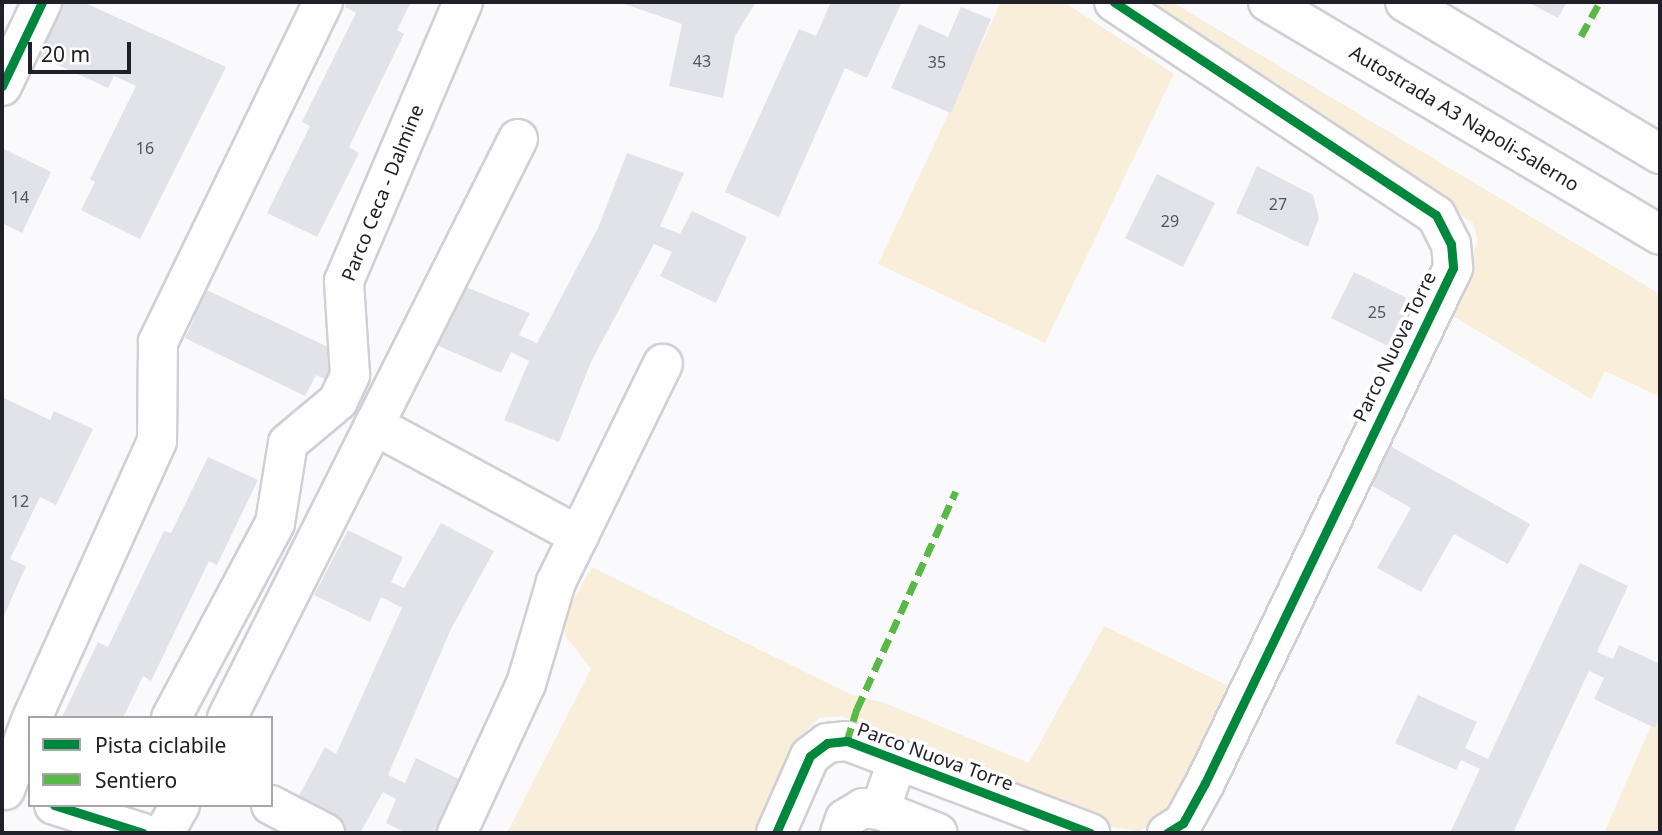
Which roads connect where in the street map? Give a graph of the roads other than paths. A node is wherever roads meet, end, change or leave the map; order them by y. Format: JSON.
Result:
{"nodes":[{"id":1,"x":42,"y":2,"type":"edge"},
{"id":2,"x":323,"y":2,"type":"edge"},
{"id":3,"x":463,"y":2,"type":"edge"},
{"id":4,"x":1114,"y":2,"type":"edge"},
{"id":5,"x":1268,"y":2,"type":"edge"},
{"id":6,"x":1405,"y":2,"type":"edge"},
{"id":7,"x":2,"y":86,"type":"edge"},
{"id":8,"x":518,"y":139,"type":"dead end"},
{"id":9,"x":1660,"y":154,"type":"edge"},
{"id":10,"x":1660,"y":235,"type":"edge"},
{"id":11,"x":663,"y":364,"type":"dead end"},
{"id":12,"x":374,"y":425,"type":"junction"},
{"id":13,"x":579,"y":536,"type":"junction"},
{"id":14,"x":34,"y":716,"type":"edge"},
{"id":15,"x":173,"y":716,"type":"edge"},
{"id":16,"x":228,"y":716,"type":"edge"},
{"id":17,"x":28,"y":732,"type":"edge"},
{"id":18,"x":898,"y":759,"type":"junction"},
{"id":19,"x":12,"y":792,"type":"edge"},
{"id":20,"x":273,"y":806,"type":"edge"},
{"id":21,"x":60,"y":807,"type":"edge"},
{"id":22,"x":179,"y":807,"type":"edge"},
{"id":23,"x":880,"y":810,"type":"junction"},
{"id":24,"x":143,"y":833,"type":"edge"},
{"id":25,"x":164,"y":833,"type":"edge"},
{"id":26,"x":325,"y":833,"type":"edge"},
{"id":27,"x":457,"y":833,"type":"edge"},
{"id":28,"x":776,"y":833,"type":"edge"},
{"id":29,"x":840,"y":833,"type":"edge"},
{"id":30,"x":938,"y":833,"type":"edge"},
{"id":31,"x":1090,"y":833,"type":"edge"},
{"id":32,"x":1167,"y":833,"type":"edge"}],
"edges":[{"from":1,"to":7,"type":"main road"},
{"from":2,"to":14,"type":"main road"},
{"from":3,"to":15,"type":"main road","name":"Parco Ceca - Dalmine"},
{"from":4,"to":32,"type":"main road","name":"Parco Nuova Torre"},
{"from":5,"to":10,"type":"main road","name":"Autostrada A3 Napoli-Salerno"},
{"from":6,"to":9,"type":"main road"},
{"from":8,"to":12,"type":"main road"},
{"from":11,"to":13,"type":"main road"},
{"from":12,"to":13,"type":"main road"},
{"from":12,"to":16,"type":"main road"},
{"from":13,"to":27,"type":"main road"},
{"from":17,"to":19,"type":"main road"},
{"from":18,"to":23,"type":"main road"},
{"from":18,"to":28,"type":"main road","name":"Parco Nuova Torre"},
{"from":18,"to":31,"type":"main road","name":"Parco Nuova Torre"},
{"from":20,"to":26,"type":"main road"},
{"from":21,"to":24,"type":"main road"},
{"from":22,"to":25,"type":"main road"},
{"from":23,"to":29,"type":"main road"},
{"from":23,"to":30,"type":"main road"}]}
